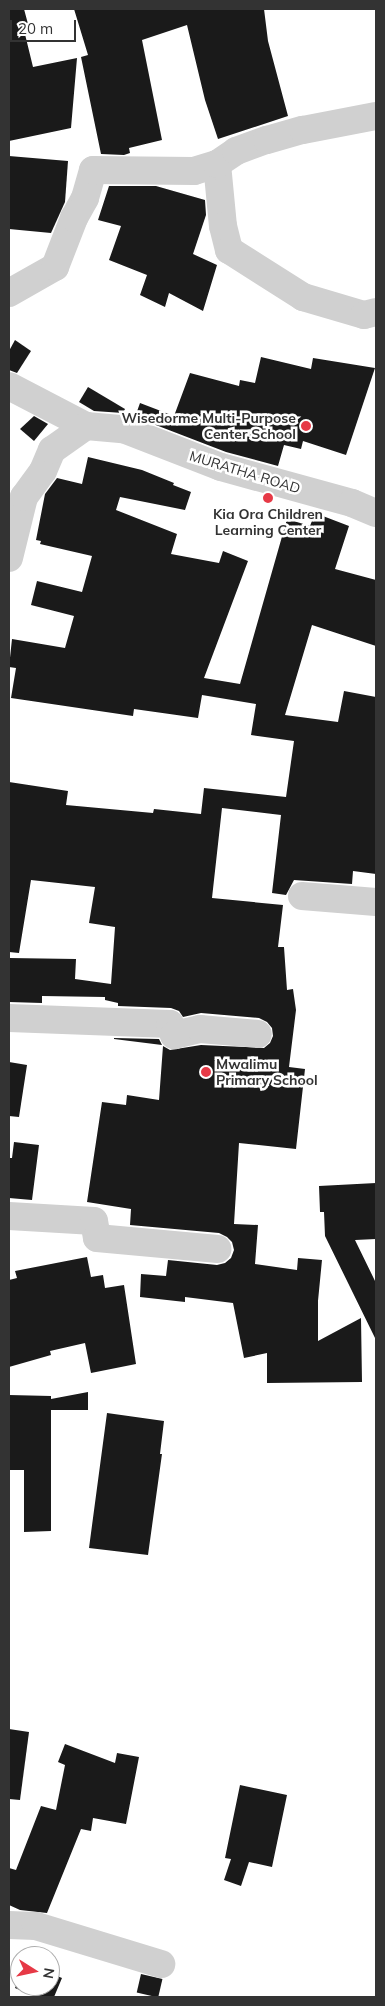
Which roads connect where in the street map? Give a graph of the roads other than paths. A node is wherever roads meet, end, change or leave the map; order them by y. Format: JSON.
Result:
{"nodes":[{"id":1,"x":376,"y":116,"type":"edge"},
{"id":2,"x":217,"y":164,"type":"junction"},
{"id":3,"x":9,"y":292,"type":"edge"},
{"id":4,"x":376,"y":312,"type":"edge"},
{"id":5,"x":9,"y":386,"type":"edge"},
{"id":6,"x":86,"y":426,"type":"junction"},
{"id":7,"x":376,"y":513,"type":"edge"},
{"id":8,"x":10,"y":545,"type":"edge"},
{"id":9,"x":302,"y":896,"type":"dead end"},
{"id":10,"x":376,"y":902,"type":"edge"},
{"id":11,"x":9,"y":1018,"type":"edge"},
{"id":12,"x":258,"y":1034,"type":"dead end"},
{"id":13,"x":9,"y":1216,"type":"edge"},
{"id":14,"x":218,"y":1249,"type":"dead end"},
{"id":15,"x":9,"y":1925,"type":"edge"},
{"id":16,"x":161,"y":1964,"type":"dead end"}],
"edges":[{"from":1,"to":2,"type":"street"},
{"from":2,"to":3,"type":"street"},
{"from":2,"to":4,"type":"street"},
{"from":5,"to":6,"type":"street","name":"MURATHA ROAD"},
{"from":6,"to":7,"type":"street","name":"MURATHA ROAD"},
{"from":6,"to":8,"type":"street"},
{"from":9,"to":10,"type":"street"},
{"from":11,"to":12,"type":"street"},
{"from":13,"to":14,"type":"street"},
{"from":15,"to":16,"type":"street"}]}
